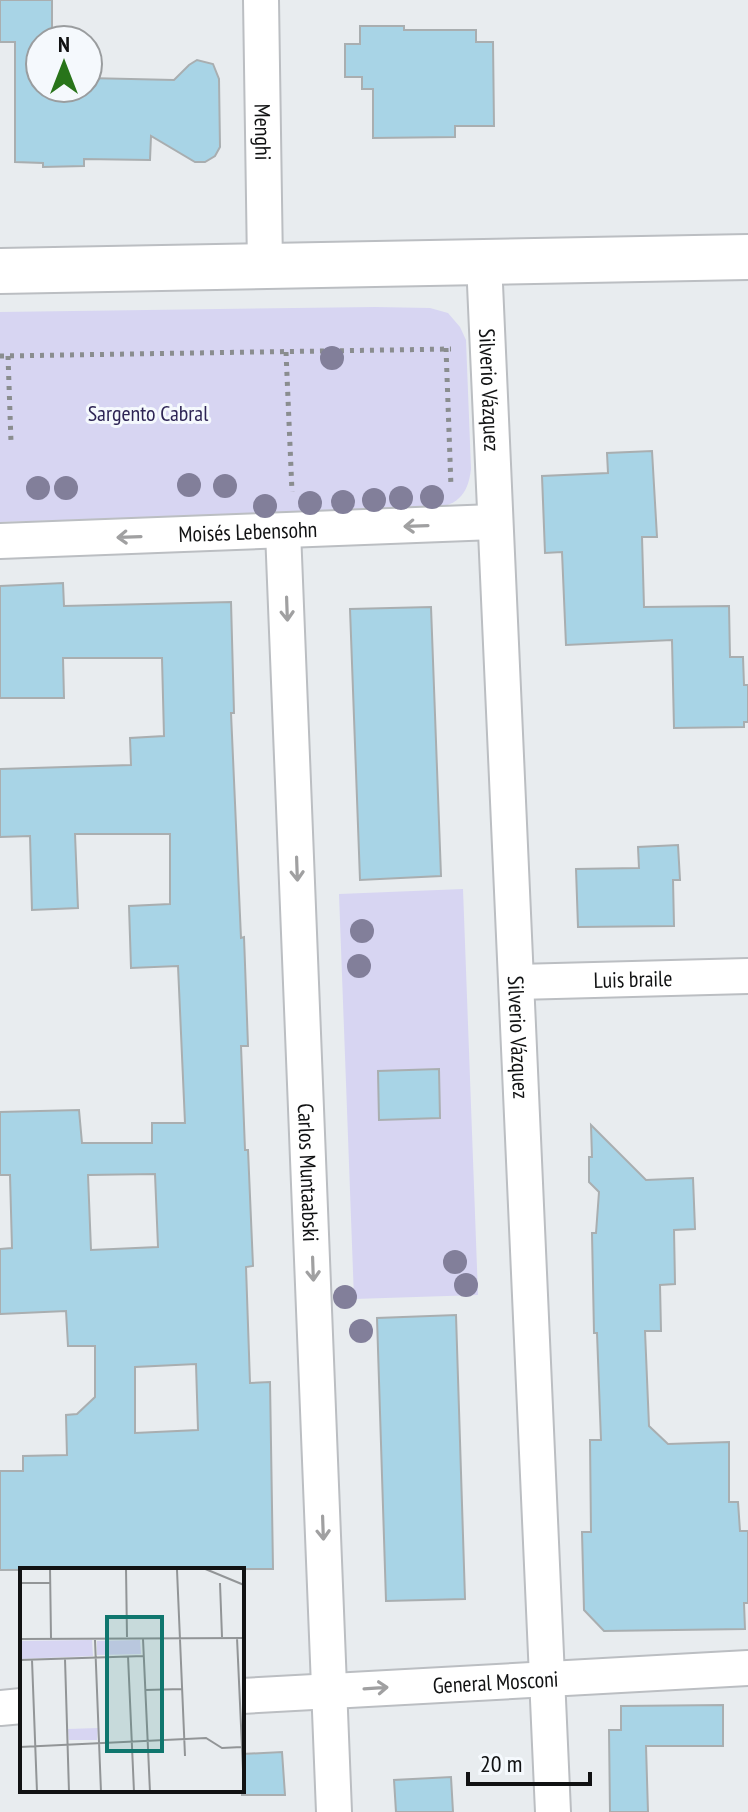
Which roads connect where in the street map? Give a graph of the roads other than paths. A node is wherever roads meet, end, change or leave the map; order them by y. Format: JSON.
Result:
{"nodes":[{"id":1,"x":261,"y":0,"type":"edge"},
{"id":2,"x":748,"y":257,"type":"edge"},
{"id":3,"x":484,"y":262,"type":"junction"},
{"id":4,"x":265,"y":265,"type":"junction"},
{"id":5,"x":0,"y":271,"type":"edge"},
{"id":6,"x":494,"y":522,"type":"junction"},
{"id":7,"x":283,"y":531,"type":"junction"},
{"id":8,"x":0,"y":541,"type":"edge"},
{"id":9,"x":748,"y":976,"type":"edge"},
{"id":10,"x":517,"y":982,"type":"junction"},
{"id":11,"x":748,"y":1668,"type":"edge"},
{"id":12,"x":546,"y":1677,"type":"junction"},
{"id":13,"x":329,"y":1691,"type":"junction"},
{"id":14,"x":244,"y":1696,"type":"edge"},
{"id":15,"x":20,"y":1706,"type":"edge"},
{"id":16,"x":0,"y":1708,"type":"edge"},
{"id":17,"x":334,"y":1812,"type":"edge"},
{"id":18,"x":553,"y":1812,"type":"edge"}],
"edges":[{"from":1,"to":4,"type":"street","name":"Menghi"},
{"from":2,"to":3,"type":"main road"},
{"from":3,"to":4,"type":"main road"},
{"from":3,"to":6,"type":"street","name":"Silverio Vázquez"},
{"from":4,"to":5,"type":"main road"},
{"from":6,"to":7,"type":"street","name":"Moisés Lebensohn","one_way":true},
{"from":6,"to":10,"type":"street","name":"Silverio Vázquez"},
{"from":7,"to":8,"type":"street","name":"Moisés Lebensohn","one_way":true},
{"from":7,"to":13,"type":"street","name":"Carlos Muntaabski","one_way":true},
{"from":9,"to":10,"type":"street","name":"Luis braile"},
{"from":10,"to":12,"type":"street","name":"Silverio Vázquez"},
{"from":11,"to":12,"type":"street","name":"General Mosconi"},
{"from":13,"to":12,"type":"street","name":"General Mosconi","one_way":true},
{"from":12,"to":18,"type":"street","name":"Silverio Vázquez"},
{"from":13,"to":14,"type":"street","name":"General Mosconi"},
{"from":13,"to":17,"type":"street","name":"Carlos Muntaabski"},
{"from":15,"to":16,"type":"street"}]}
